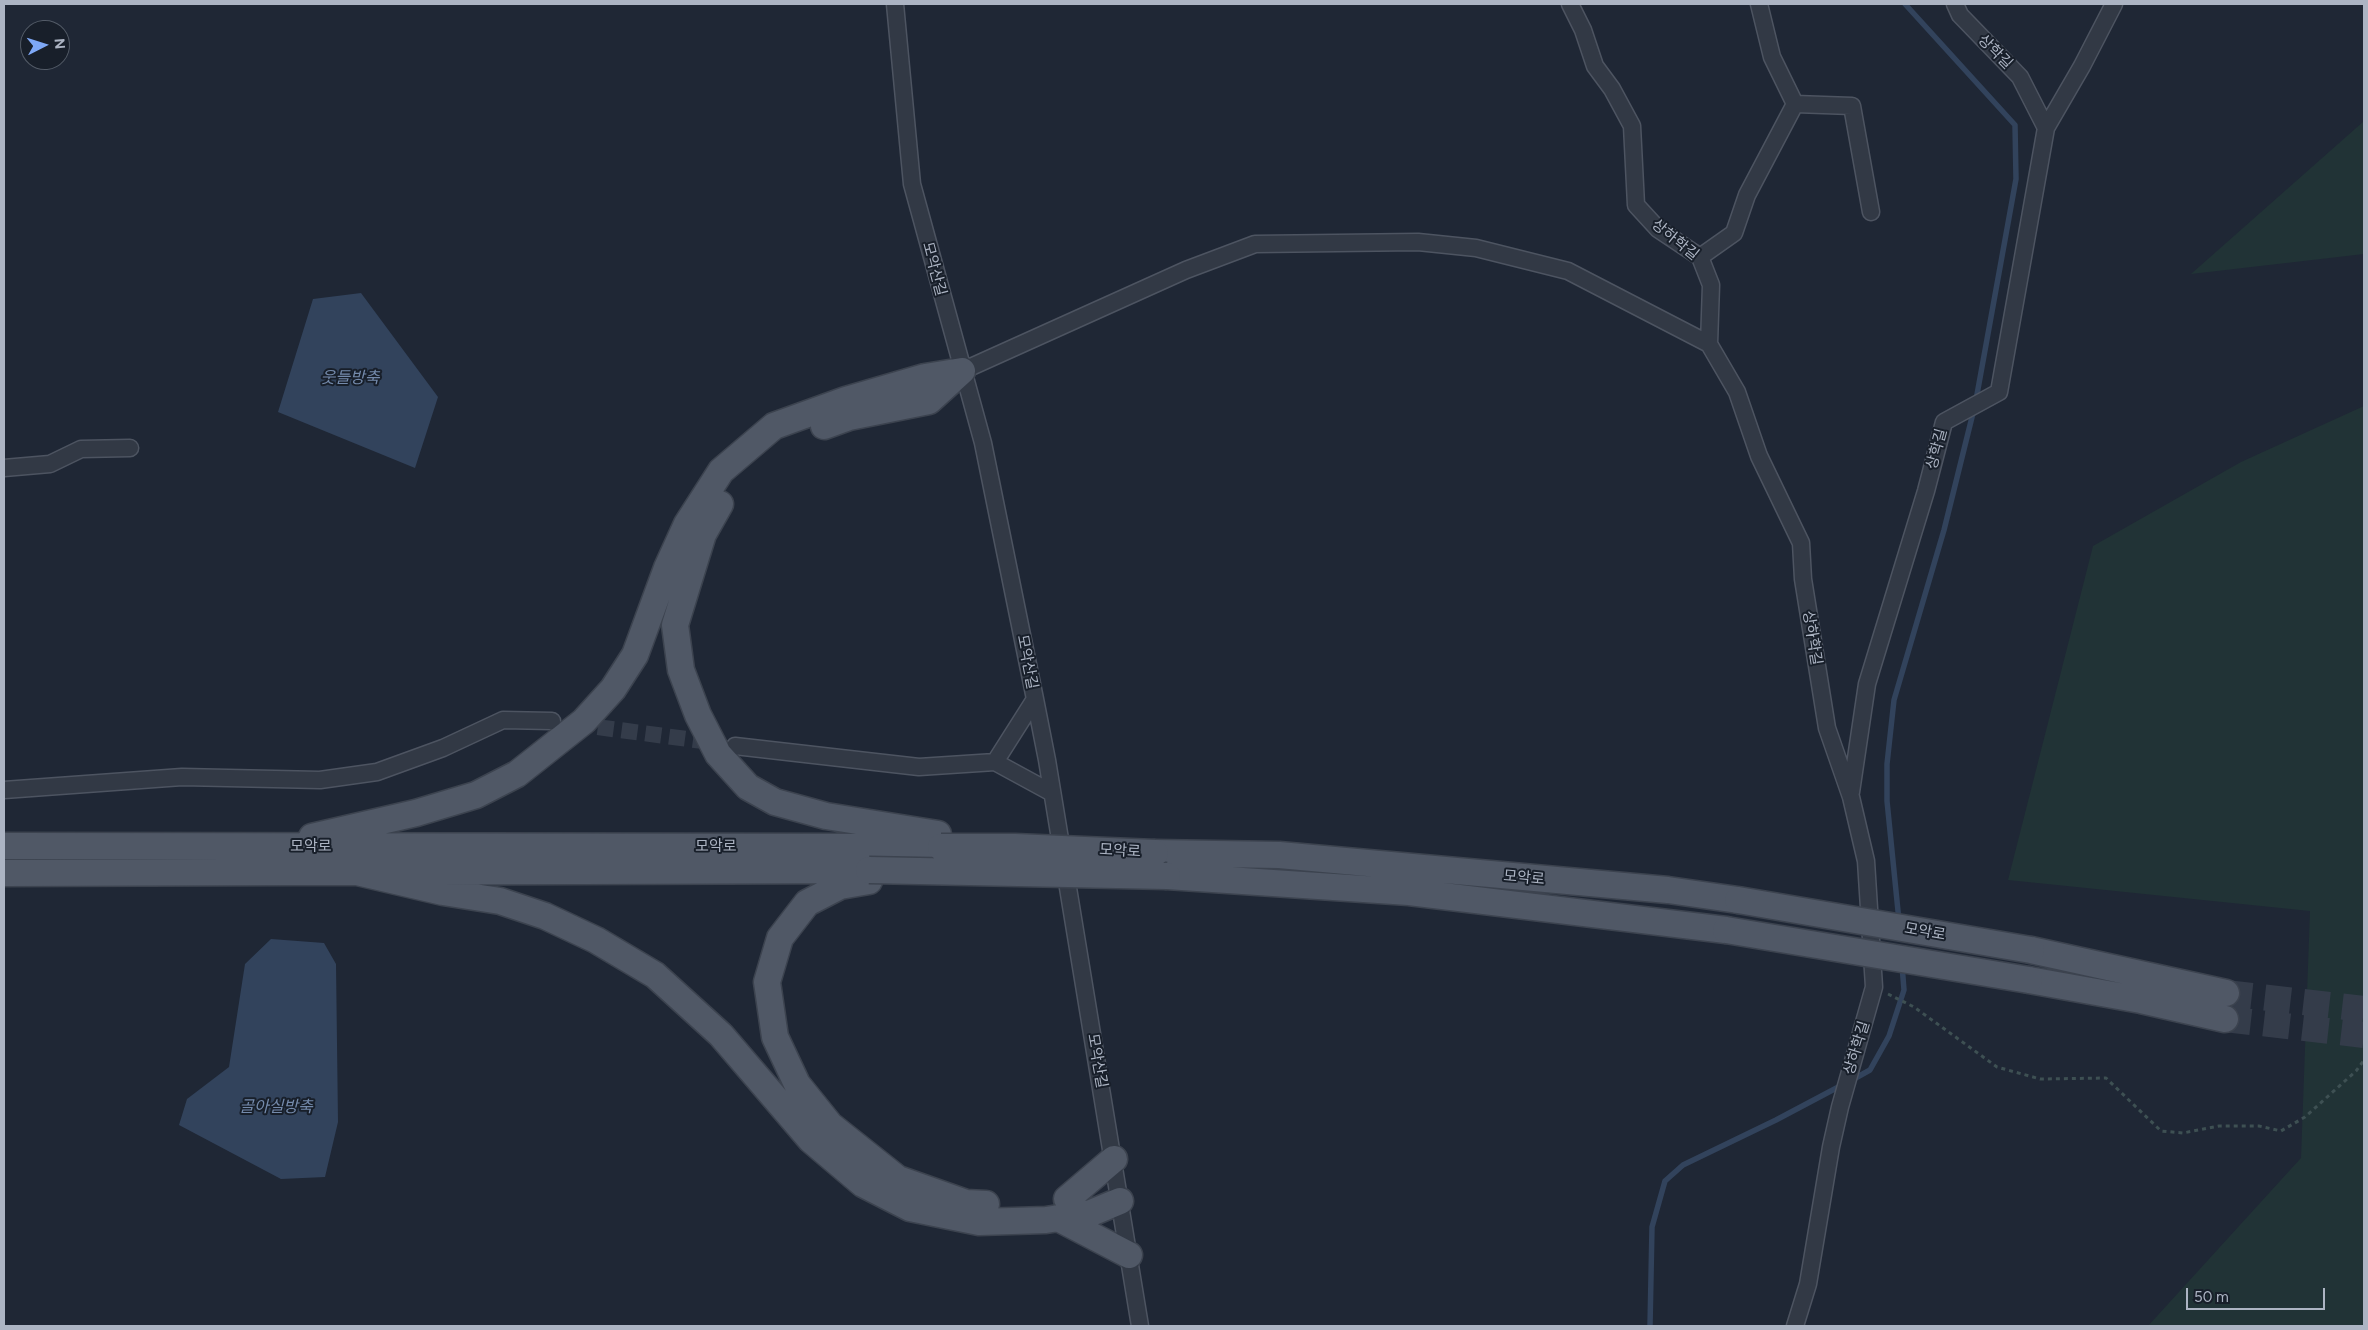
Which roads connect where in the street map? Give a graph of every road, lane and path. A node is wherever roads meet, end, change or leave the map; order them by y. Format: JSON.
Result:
{"nodes":[{"id":1,"x":895,"y":4,"type":"edge"},
{"id":2,"x":1570,"y":4,"type":"edge"},
{"id":3,"x":1759,"y":4,"type":"edge"},
{"id":4,"x":1955,"y":4,"type":"edge"},
{"id":5,"x":2114,"y":4,"type":"edge"},
{"id":6,"x":1794,"y":104,"type":"junction"},
{"id":7,"x":2046,"y":128,"type":"junction"},
{"id":8,"x":1871,"y":212,"type":"dead end"},
{"id":9,"x":1700,"y":257,"type":"junction"},
{"id":10,"x":1709,"y":344,"type":"junction"},
{"id":11,"x":962,"y":371,"type":"junction"},
{"id":12,"x":130,"y":448,"type":"dead end"},
{"id":13,"x":4,"y":468,"type":"edge"},
{"id":14,"x":1035,"y":699,"type":"junction"},
{"id":15,"x":552,"y":721,"type":"dead end"},
{"id":16,"x":735,"y":746,"type":"tunnel mouth"},
{"id":17,"x":995,"y":762,"type":"junction"},
{"id":18,"x":4,"y":790,"type":"edge"},
{"id":19,"x":1052,"y":793,"type":"junction"},
{"id":20,"x":1850,"y":797,"type":"junction"},
{"id":21,"x":4,"y":846,"type":"edge"},
{"id":22,"x":263,"y":847,"type":"junction"},
{"id":23,"x":1015,"y":847,"type":"junction"},
{"id":24,"x":357,"y":872,"type":"junction"},
{"id":25,"x":960,"y":872,"type":"junction"},
{"id":26,"x":4,"y":873,"type":"edge"},
{"id":27,"x":1874,"y":987,"type":"junction"},
{"id":28,"x":2364,"y":1060,"type":"edge"},
{"id":29,"x":1114,"y":1159,"type":"junction"},
{"id":30,"x":1120,"y":1201,"type":"junction"},
{"id":31,"x":1062,"y":1208,"type":"junction"},
{"id":32,"x":1129,"y":1255,"type":"junction"},
{"id":33,"x":1140,"y":1326,"type":"edge"},
{"id":34,"x":1796,"y":1326,"type":"edge"}],
"edges":[{"from":1,"to":11,"type":"street","name":"모악산길"},
{"from":2,"to":9,"type":"street","name":"상하학길"},
{"from":3,"to":6,"type":"street"},
{"from":4,"to":7,"type":"street","name":"상학길"},
{"from":5,"to":7,"type":"street","name":"상학길"},
{"from":6,"to":8,"type":"street"},
{"from":6,"to":9,"type":"street"},
{"from":7,"to":20,"type":"street","name":"상학길"},
{"from":9,"to":10,"type":"street","name":"상하학길"},
{"from":10,"to":11,"type":"street"},
{"from":10,"to":20,"type":"street","name":"상하학길"},
{"from":11,"to":14,"type":"street","name":"모악산길"},
{"from":11,"to":22,"type":"main road"},
{"from":11,"to":23,"type":"main road"},
{"from":12,"to":13,"type":"street"},
{"from":14,"to":17,"type":"street"},
{"from":14,"to":19,"type":"street","name":"모악산길"},
{"from":15,"to":18,"type":"street"},
{"from":16,"to":17,"type":"street"},
{"from":17,"to":19,"type":"street"},
{"from":19,"to":29,"type":"street","name":"모악산길"},
{"from":20,"to":27,"type":"street","name":"상하학길"},
{"from":21,"to":22,"type":"main road","name":"모악로"},
{"from":22,"to":23,"type":"main road","name":"모악로","bridge":true},
{"from":23,"to":25,"type":"main road","name":"모악로","bridge":true},
{"from":24,"to":25,"type":"main road","name":"모악로","bridge":true},
{"from":24,"to":26,"type":"main road","name":"모악로"},
{"from":24,"to":31,"type":"main road"},
{"from":25,"to":31,"type":"main road"},
{"from":27,"to":28,"type":"path"},
{"from":27,"to":34,"type":"street","name":"상하학길"},
{"from":29,"to":30,"type":"street","name":"모악산길"},
{"from":29,"to":31,"type":"main road"},
{"from":30,"to":31,"type":"main road"},
{"from":30,"to":32,"type":"street","name":"모악산길"},
{"from":31,"to":32,"type":"main road"},
{"from":32,"to":33,"type":"street","name":"모악산길"}]}
